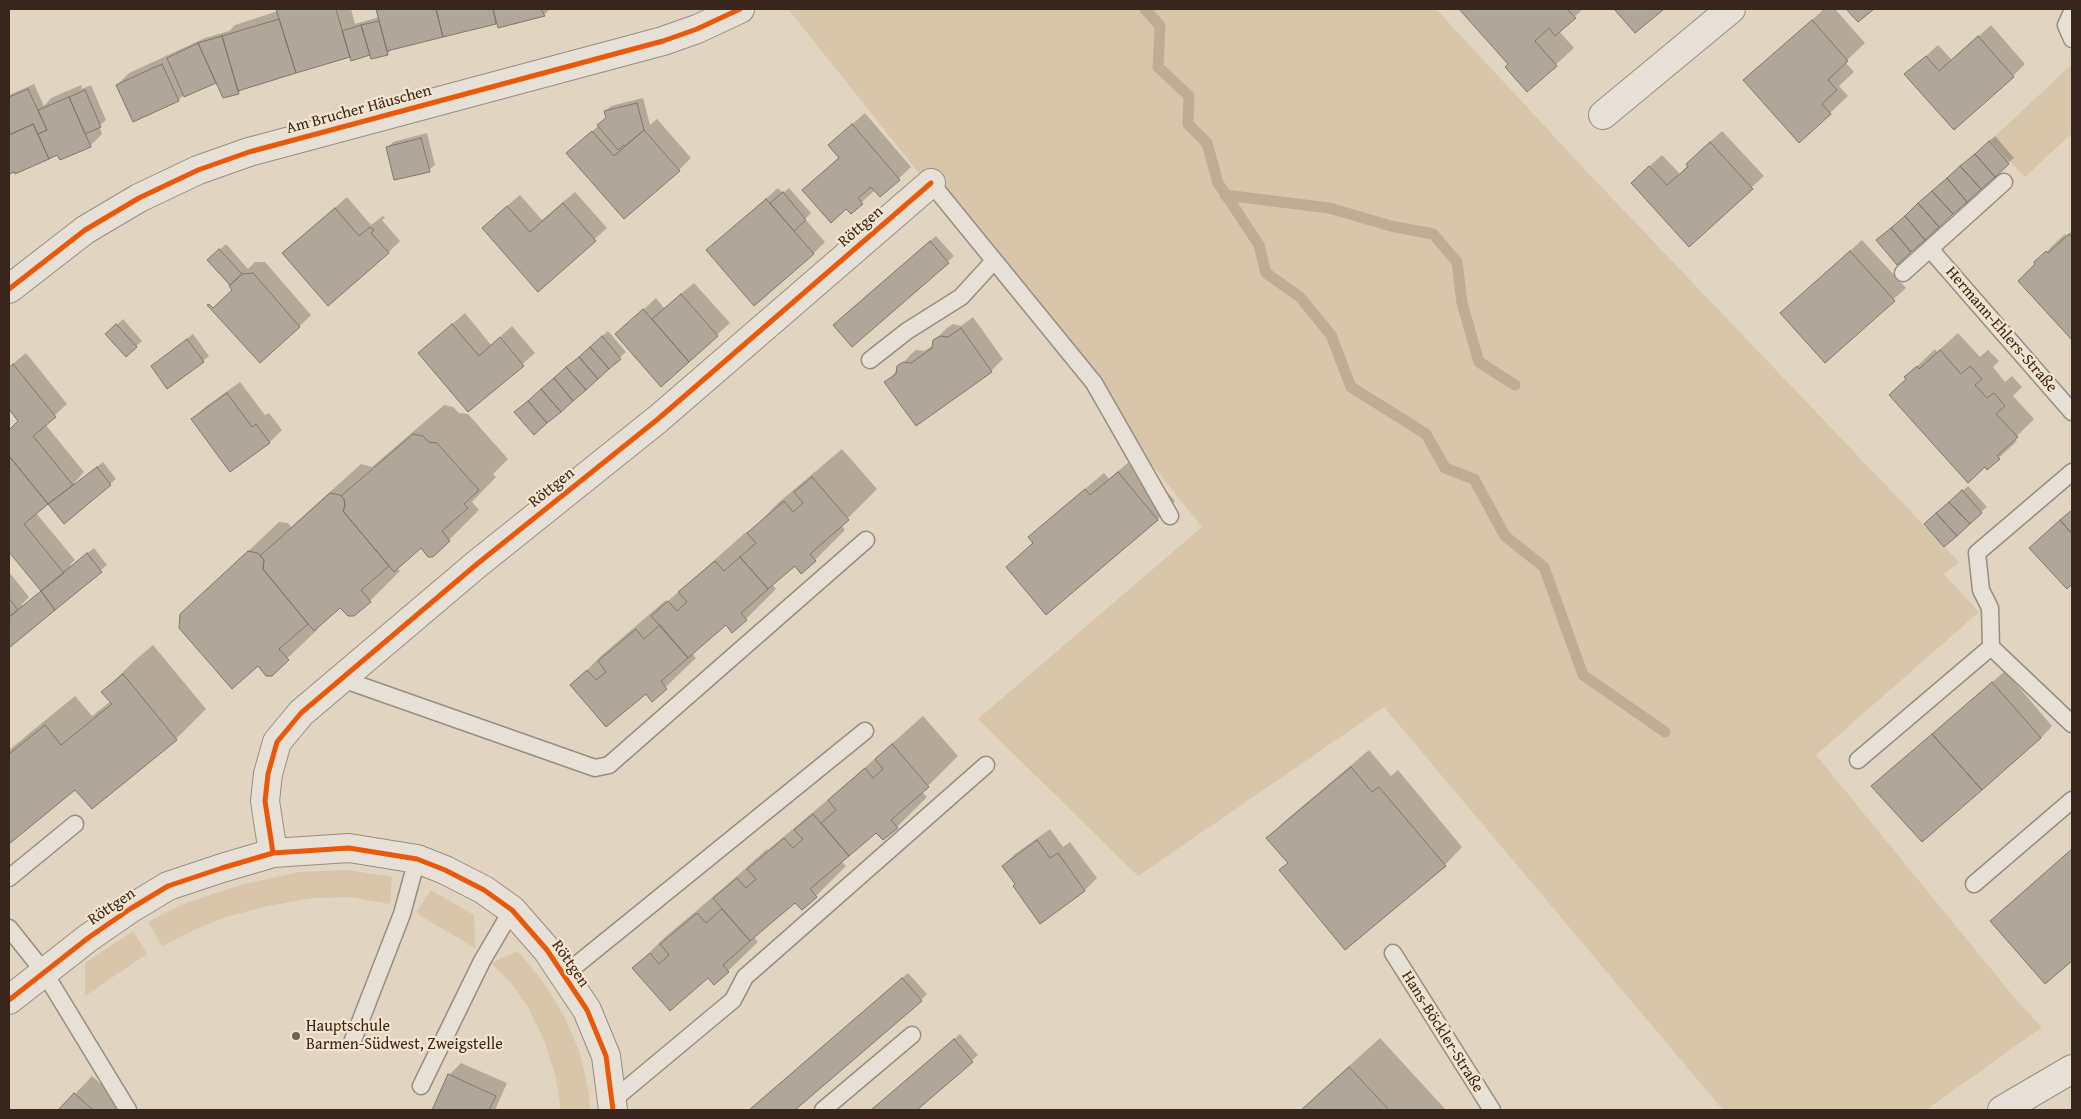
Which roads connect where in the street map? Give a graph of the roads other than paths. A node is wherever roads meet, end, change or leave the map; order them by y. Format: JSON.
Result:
{"nodes":[{"id":1,"x":740,"y":9,"type":"edge"},
{"id":2,"x":1731,"y":9,"type":"edge"},
{"id":3,"x":2072,"y":12,"type":"edge"},
{"id":4,"x":2072,"y":39,"type":"edge"},
{"id":5,"x":1603,"y":115,"type":"dead end"},
{"id":6,"x":2004,"y":182,"type":"dead end"},
{"id":7,"x":931,"y":183,"type":"joint"},
{"id":8,"x":1930,"y":249,"type":"junction"},
{"id":9,"x":994,"y":262,"type":"junction"},
{"id":10,"x":1903,"y":273,"type":"dead end"},
{"id":11,"x":9,"y":289,"type":"edge"},
{"id":12,"x":870,"y":360,"type":"dead end"},
{"id":13,"x":2072,"y":412,"type":"edge"},
{"id":14,"x":2072,"y":472,"type":"edge"},
{"id":15,"x":1170,"y":516,"type":"dead end"},
{"id":16,"x":866,"y":540,"type":"dead end"},
{"id":17,"x":1991,"y":647,"type":"junction"},
{"id":18,"x":342,"y":678,"type":"junction"},
{"id":19,"x":2072,"y":724,"type":"edge"},
{"id":20,"x":865,"y":731,"type":"dead end"},
{"id":21,"x":1858,"y":760,"type":"dead end"},
{"id":22,"x":986,"y":765,"type":"dead end"},
{"id":23,"x":2072,"y":800,"type":"edge"},
{"id":24,"x":75,"y":824,"type":"dead end"},
{"id":25,"x":273,"y":852,"type":"junction"},
{"id":26,"x":417,"y":859,"type":"junction"},
{"id":27,"x":9,"y":878,"type":"edge"},
{"id":28,"x":1974,"y":884,"type":"dead end"},
{"id":29,"x":512,"y":910,"type":"junction"},
{"id":30,"x":9,"y":928,"type":"edge"},
{"id":31,"x":1393,"y":953,"type":"dead end"},
{"id":32,"x":44,"y":972,"type":"junction"},
{"id":33,"x":564,"y":975,"type":"junction"},
{"id":34,"x":9,"y":1000,"type":"edge"},
{"id":35,"x":912,"y":1035,"type":"dead end"},
{"id":36,"x":352,"y":1040,"type":"dead end"},
{"id":37,"x":2072,"y":1069,"type":"edge"},
{"id":38,"x":420,"y":1086,"type":"dead end"},
{"id":39,"x":613,"y":1105,"type":"edge"},
{"id":40,"x":128,"y":1110,"type":"edge"},
{"id":41,"x":823,"y":1110,"type":"edge"},
{"id":42,"x":1492,"y":1110,"type":"edge"},
{"id":43,"x":2002,"y":1110,"type":"edge"}],
"edges":[{"from":1,"to":11,"type":"street","name":"Am Brucher Häuschen"},
{"from":2,"to":5,"type":"street"},
{"from":3,"to":4,"type":"lane"},
{"from":6,"to":8,"type":"lane"},
{"from":7,"to":9,"type":"lane"},
{"from":7,"to":18,"type":"street","name":"Röttgen"},
{"from":8,"to":10,"type":"lane"},
{"from":8,"to":13,"type":"lane","name":"Hermann-Ehlers-Straße"},
{"from":9,"to":12,"type":"lane"},
{"from":9,"to":15,"type":"lane"},
{"from":14,"to":17,"type":"lane"},
{"from":16,"to":18,"type":"lane"},
{"from":17,"to":19,"type":"lane"},
{"from":17,"to":21,"type":"lane"},
{"from":18,"to":25,"type":"street","name":"Röttgen"},
{"from":20,"to":33,"type":"lane"},
{"from":22,"to":39,"type":"lane"},
{"from":23,"to":28,"type":"lane"},
{"from":24,"to":27,"type":"lane"},
{"from":25,"to":26,"type":"street","name":"Röttgen"},
{"from":25,"to":32,"type":"street","name":"Röttgen"},
{"from":26,"to":29,"type":"street","name":"Röttgen"},
{"from":26,"to":36,"type":"lane"},
{"from":29,"to":33,"type":"street","name":"Röttgen"},
{"from":29,"to":38,"type":"lane"},
{"from":30,"to":32,"type":"lane"},
{"from":31,"to":42,"type":"lane","name":"Hans-Böckler-Straße"},
{"from":32,"to":34,"type":"street","name":"Röttgen"},
{"from":32,"to":40,"type":"lane"},
{"from":33,"to":39,"type":"street","name":"Röttgen"},
{"from":35,"to":41,"type":"lane"},
{"from":37,"to":43,"type":"street"}]}
